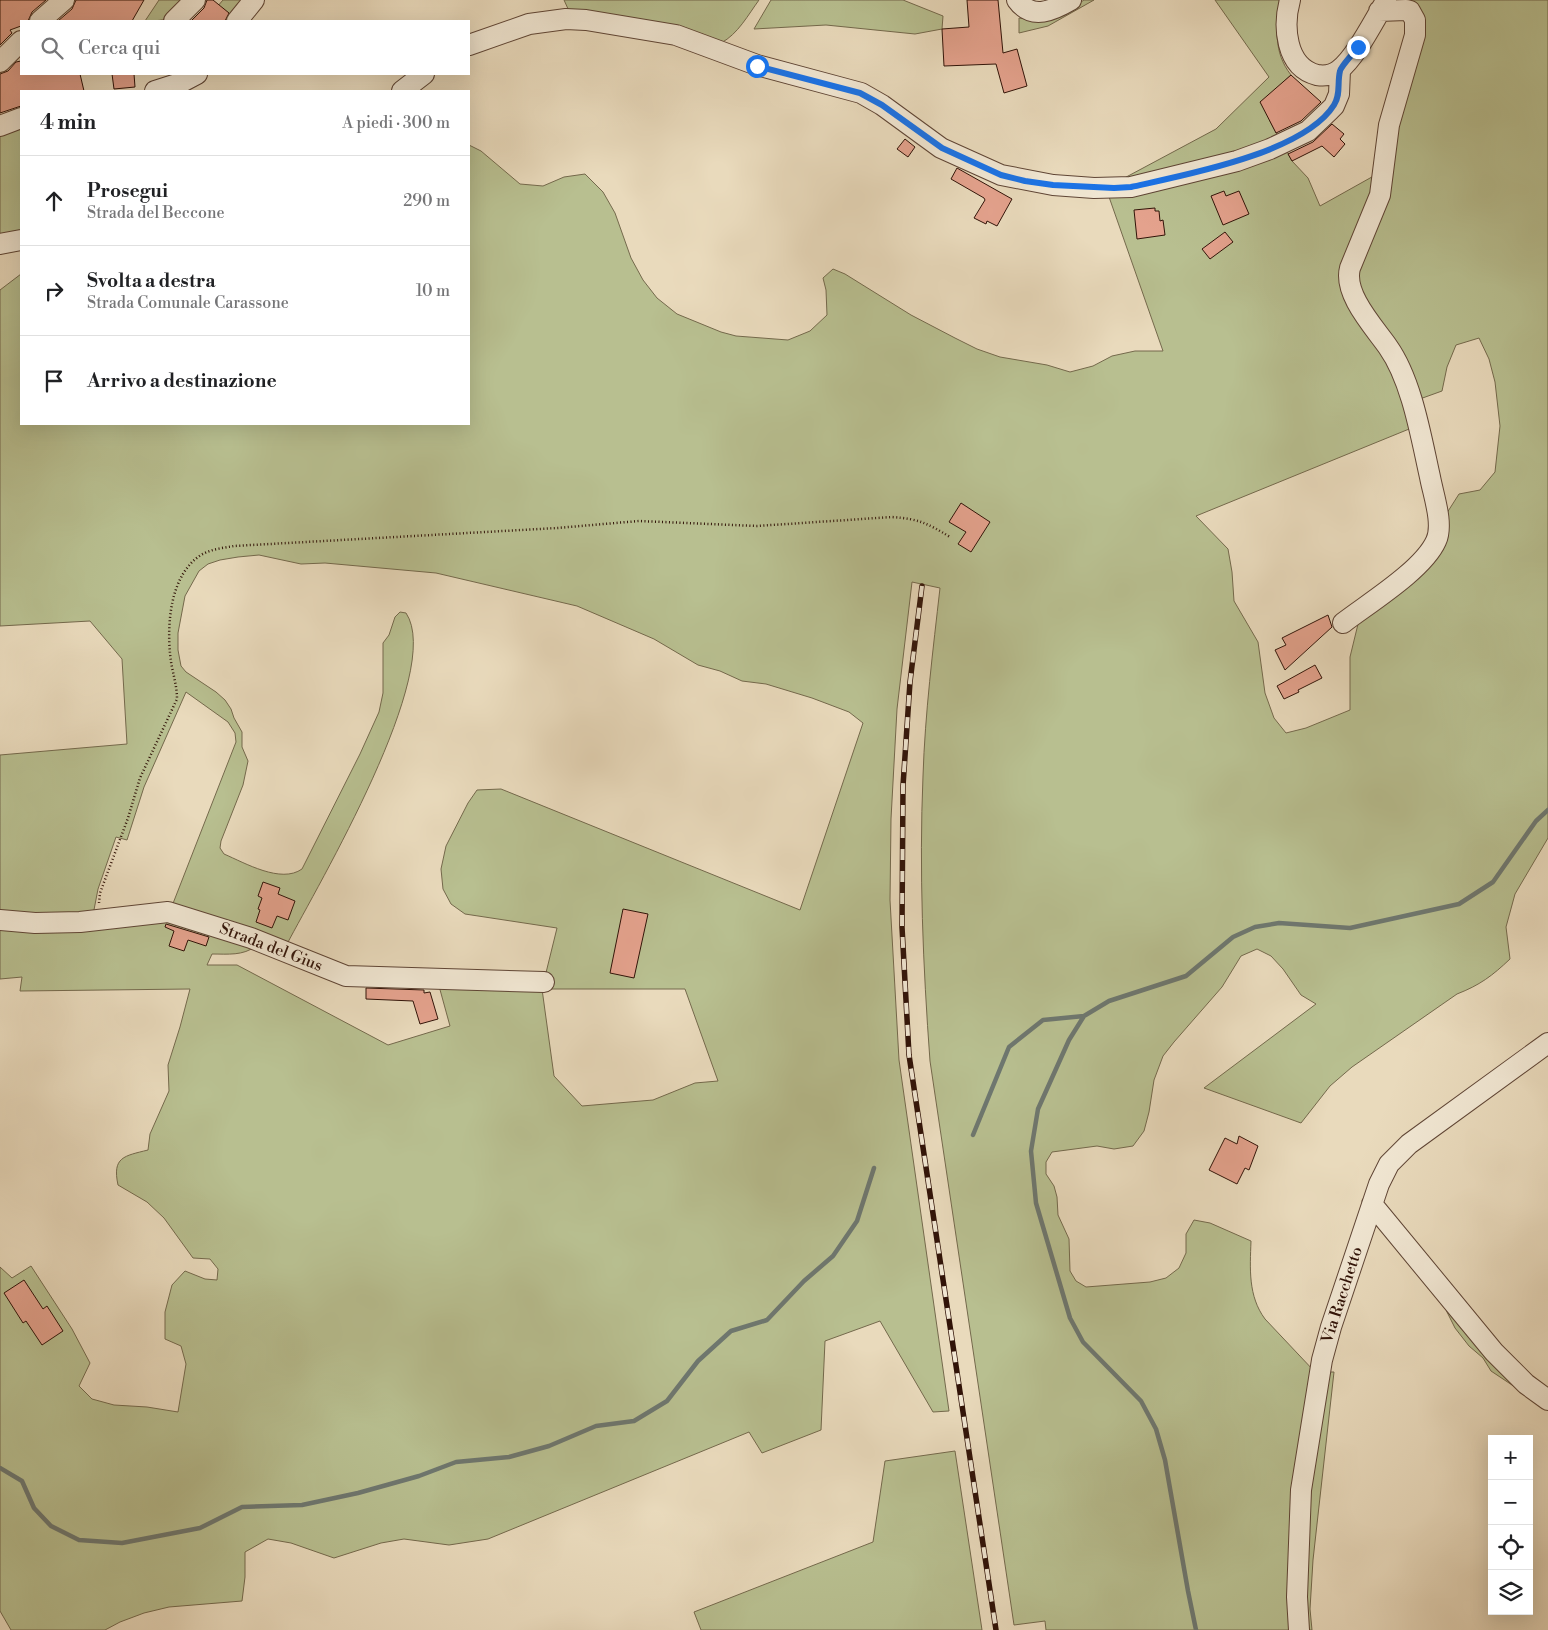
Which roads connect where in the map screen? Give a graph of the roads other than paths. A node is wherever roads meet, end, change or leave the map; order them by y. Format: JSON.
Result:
{"nodes":[{"id":1,"x":64,"y":0,"type":"edge"},
{"id":2,"x":195,"y":0,"type":"edge"},
{"id":3,"x":254,"y":0,"type":"edge"},
{"id":4,"x":1017,"y":0,"type":"edge"},
{"id":5,"x":1071,"y":0,"type":"edge"},
{"id":6,"x":1290,"y":0,"type":"edge"},
{"id":7,"x":1383,"y":6,"type":"edge"},
{"id":8,"x":41,"y":20,"type":"edge"},
{"id":9,"x":175,"y":20,"type":"edge"},
{"id":10,"x":238,"y":20,"type":"edge"},
{"id":11,"x":20,"y":42,"type":"edge"},
{"id":12,"x":470,"y":46,"type":"edge"},
{"id":13,"x":8,"y":59,"type":"edge"},
{"id":14,"x":1340,"y":70,"type":"junction"},
{"id":15,"x":194,"y":75,"type":"edge"},
{"id":16,"x":423,"y":75,"type":"edge"},
{"id":17,"x":158,"y":90,"type":"edge"},
{"id":18,"x":403,"y":90,"type":"edge"},
{"id":19,"x":20,"y":118,"type":"edge"},
{"id":20,"x":0,"y":126,"type":"edge"},
{"id":21,"x":20,"y":240,"type":"edge"},
{"id":22,"x":0,"y":244,"type":"edge"},
{"id":23,"x":1343,"y":623,"type":"dead end"},
{"id":24,"x":0,"y":920,"type":"edge"},
{"id":25,"x":544,"y":982,"type":"dead end"},
{"id":26,"x":1548,"y":1043,"type":"edge"},
{"id":27,"x":1372,"y":1204,"type":"junction"},
{"id":28,"x":1548,"y":1400,"type":"edge"},
{"id":29,"x":1299,"y":1630,"type":"edge"}],
"edges":[{"from":1,"to":8,"type":"street"},
{"from":2,"to":9,"type":"street"},
{"from":3,"to":10,"type":"street"},
{"from":4,"to":5,"type":"street"},
{"from":6,"to":14,"type":"street"},
{"from":7,"to":14,"type":"street"},
{"from":7,"to":23,"type":"street"},
{"from":11,"to":13,"type":"street"},
{"from":12,"to":14,"type":"street"},
{"from":15,"to":17,"type":"street"},
{"from":16,"to":18,"type":"street"},
{"from":19,"to":20,"type":"street"},
{"from":21,"to":22,"type":"street"},
{"from":24,"to":25,"type":"street","name":"Strada del Gius"},
{"from":26,"to":27,"type":"street","name":"Via Racchetto"},
{"from":27,"to":28,"type":"street"},
{"from":27,"to":29,"type":"street","name":"Via Racchetto"}]}
